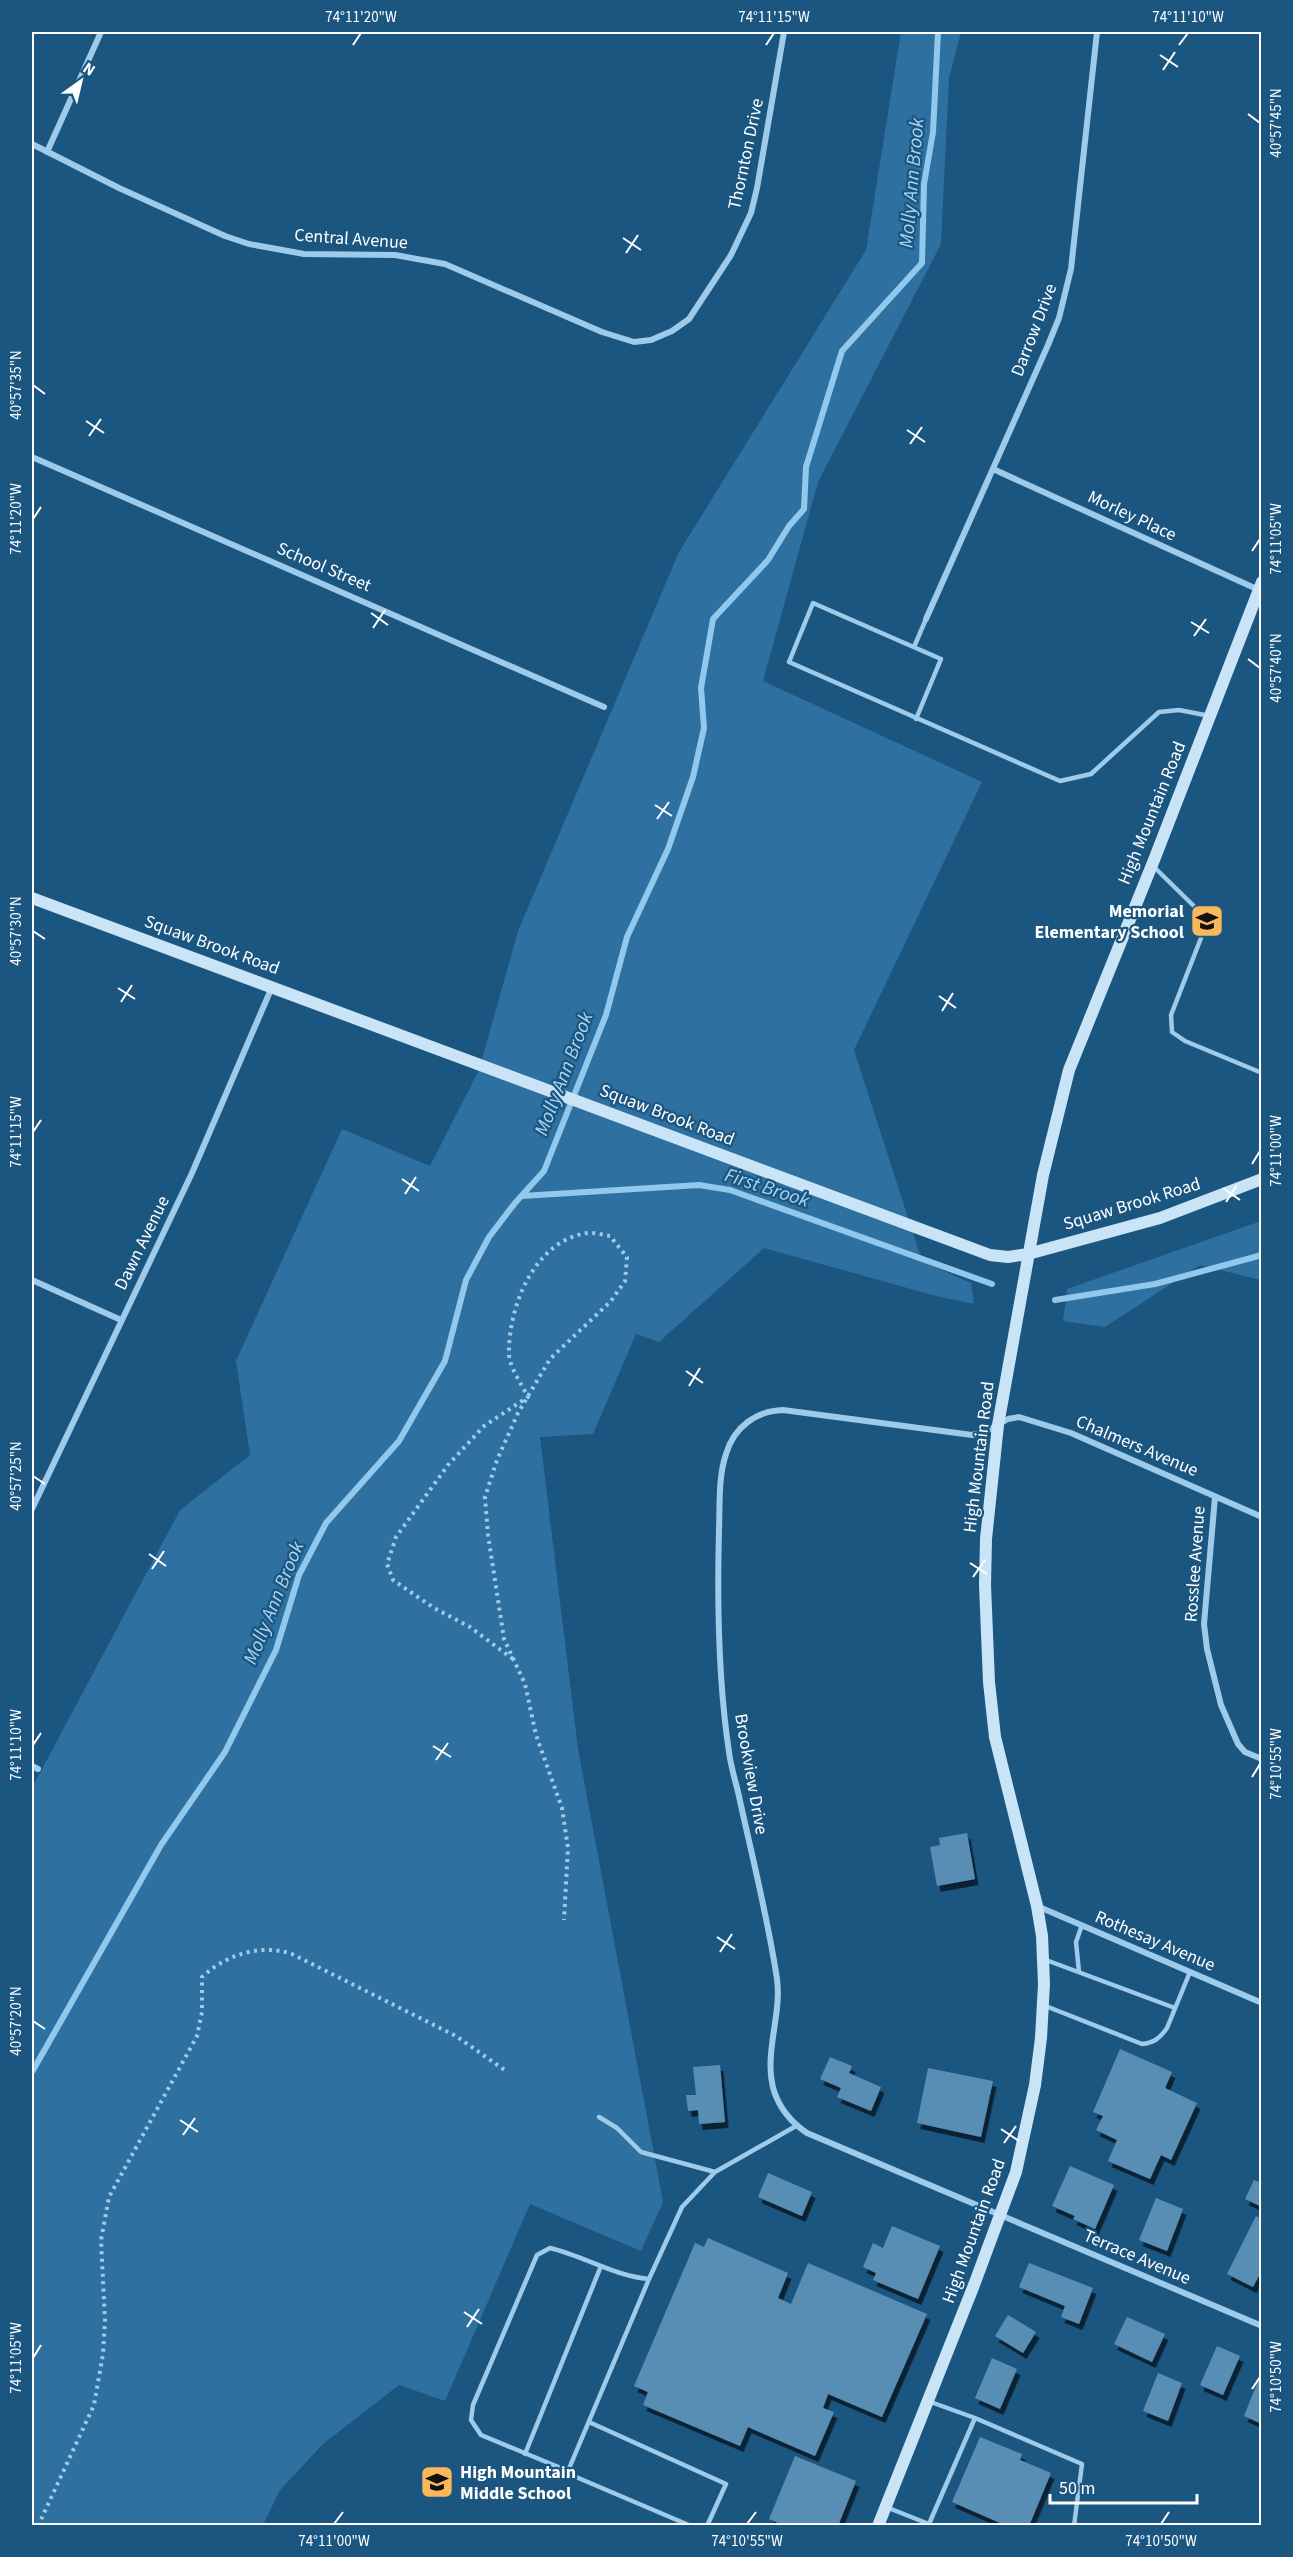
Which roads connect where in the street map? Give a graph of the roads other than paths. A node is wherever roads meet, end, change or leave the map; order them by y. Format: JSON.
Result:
{"nodes":[{"id":1,"x":101,"y":32,"type":"edge"},
{"id":2,"x":784,"y":32,"type":"edge"},
{"id":3,"x":1097,"y":32,"type":"edge"},
{"id":4,"x":32,"y":144,"type":"edge"},
{"id":5,"x":46,"y":152,"type":"junction"},
{"id":6,"x":672,"y":331,"type":"joint"},
{"id":7,"x":32,"y":457,"type":"edge"},
{"id":8,"x":993,"y":469,"type":"junction"},
{"id":9,"x":1260,"y":586,"type":"edge"},
{"id":10,"x":926,"y":619,"type":"joint"},
{"id":11,"x":914,"y":647,"type":"junction"},
{"id":12,"x":604,"y":707,"type":"dead end"},
{"id":13,"x":1210,"y":716,"type":"junction"},
{"id":14,"x":916,"y":719,"type":"junction"},
{"id":15,"x":1152,"y":865,"type":"junction"},
{"id":16,"x":32,"y":898,"type":"edge"},
{"id":17,"x":272,"y":987,"type":"junction"},
{"id":18,"x":1262,"y":1073,"type":"edge"},
{"id":19,"x":1262,"y":1179,"type":"edge"},
{"id":20,"x":1028,"y":1254,"type":"junction"},
{"id":21,"x":32,"y":1280,"type":"edge"},
{"id":22,"x":122,"y":1320,"type":"junction"},
{"id":23,"x":998,"y":1425,"type":"junction"},
{"id":24,"x":1215,"y":1497,"type":"junction"},
{"id":25,"x":32,"y":1509,"type":"edge"},
{"id":26,"x":1262,"y":1517,"type":"edge"},
{"id":27,"x":1262,"y":1759,"type":"edge"},
{"id":28,"x":1036,"y":1906,"type":"junction"},
{"id":29,"x":1082,"y":1925,"type":"junction"},
{"id":30,"x":1043,"y":1958,"type":"junction"},
{"id":31,"x":1079,"y":1972,"type":"junction"},
{"id":32,"x":1190,"y":1972,"type":"junction"},
{"id":33,"x":1262,"y":2003,"type":"edge"},
{"id":34,"x":1043,"y":2005,"type":"junction"},
{"id":35,"x":1175,"y":2008,"type":"junction"},
{"id":36,"x":599,"y":2117,"type":"dead end"},
{"id":37,"x":796,"y":2126,"type":"junction"},
{"id":38,"x":715,"y":2172,"type":"junction"},
{"id":39,"x":1000,"y":2215,"type":"junction"},
{"id":40,"x":601,"y":2266,"type":"junction"},
{"id":41,"x":649,"y":2279,"type":"junction"},
{"id":42,"x":1262,"y":2326,"type":"edge"},
{"id":43,"x":928,"y":2401,"type":"junction"},
{"id":44,"x":975,"y":2418,"type":"junction"},
{"id":45,"x":589,"y":2422,"type":"junction"},
{"id":46,"x":525,"y":2454,"type":"junction"},
{"id":47,"x":568,"y":2471,"type":"junction"},
{"id":48,"x":886,"y":2507,"type":"junction"},
{"id":49,"x":932,"y":2525,"type":"edge"},
{"id":50,"x":691,"y":2526,"type":"edge"},
{"id":51,"x":707,"y":2526,"type":"edge"},
{"id":52,"x":878,"y":2526,"type":"edge"},
{"id":53,"x":1074,"y":2526,"type":"edge"}],
"edges":[{"from":1,"to":5,"type":"street"},
{"from":2,"to":6,"type":"street","name":"Thornton Drive"},
{"from":3,"to":8,"type":"street","name":"Darrow Drive"},
{"from":4,"to":5,"type":"street","name":"Central Avenue"},
{"from":5,"to":6,"type":"street","name":"Central Avenue"},
{"from":7,"to":12,"type":"street","name":"School Street"},
{"from":8,"to":9,"type":"street","name":"Morley Place"},
{"from":8,"to":10,"type":"street","name":"Darrow Drive"},
{"from":9,"to":13,"type":"street","name":"High Mountain Road"},
{"from":10,"to":11,"type":"lane"},
{"from":11,"to":14,"type":"lane"},
{"from":11,"to":14,"type":"lane"},
{"from":13,"to":14,"type":"lane"},
{"from":13,"to":15,"type":"street","name":"High Mountain Road"},
{"from":15,"to":18,"type":"lane"},
{"from":15,"to":20,"type":"street","name":"High Mountain Road"},
{"from":16,"to":17,"type":"street","name":"Squaw Brook Road"},
{"from":17,"to":20,"type":"street","name":"Squaw Brook Road"},
{"from":17,"to":22,"type":"street","name":"Dawn Avenue"},
{"from":19,"to":20,"type":"street","name":"Squaw Brook Road"},
{"from":20,"to":23,"type":"street","name":"High Mountain Road"},
{"from":21,"to":22,"type":"street"},
{"from":22,"to":25,"type":"street","name":"Dawn Avenue"},
{"from":23,"to":24,"type":"street","name":"Chalmers Avenue"},
{"from":23,"to":28,"type":"street","name":"High Mountain Road"},
{"from":23,"to":37,"type":"street","name":"Brookview Drive"},
{"from":24,"to":26,"type":"street","name":"Chalmers Avenue"},
{"from":24,"to":27,"type":"street","name":"Rosslee Avenue"},
{"from":28,"to":29,"type":"street","name":"Rothesay Avenue"},
{"from":28,"to":30,"type":"street","name":"High Mountain Road"},
{"from":29,"to":31,"type":"lane"},
{"from":29,"to":32,"type":"street","name":"Rothesay Avenue"},
{"from":30,"to":31,"type":"lane"},
{"from":30,"to":34,"type":"street","name":"High Mountain Road"},
{"from":31,"to":35,"type":"lane"},
{"from":32,"to":33,"type":"street","name":"Rothesay Avenue"},
{"from":32,"to":35,"type":"lane"},
{"from":34,"to":35,"type":"lane"},
{"from":34,"to":39,"type":"street","name":"High Mountain Road"},
{"from":36,"to":38,"type":"lane"},
{"from":37,"to":38,"type":"lane"},
{"from":37,"to":39,"type":"street","name":"Brookview Drive"},
{"from":38,"to":41,"type":"lane"},
{"from":39,"to":42,"type":"street","name":"Terrace Avenue"},
{"from":39,"to":43,"type":"street","name":"High Mountain Road"},
{"from":40,"to":41,"type":"lane"},
{"from":40,"to":46,"type":"lane"},
{"from":40,"to":46,"type":"lane"},
{"from":41,"to":45,"type":"lane"},
{"from":43,"to":44,"type":"lane"},
{"from":43,"to":48,"type":"street","name":"High Mountain Road"},
{"from":44,"to":49,"type":"lane"},
{"from":44,"to":53,"type":"lane"},
{"from":45,"to":47,"type":"lane"},
{"from":45,"to":51,"type":"lane"},
{"from":46,"to":47,"type":"lane"},
{"from":47,"to":50,"type":"lane"},
{"from":48,"to":49,"type":"lane"},
{"from":48,"to":52,"type":"street","name":"High Mountain Road"}]}
